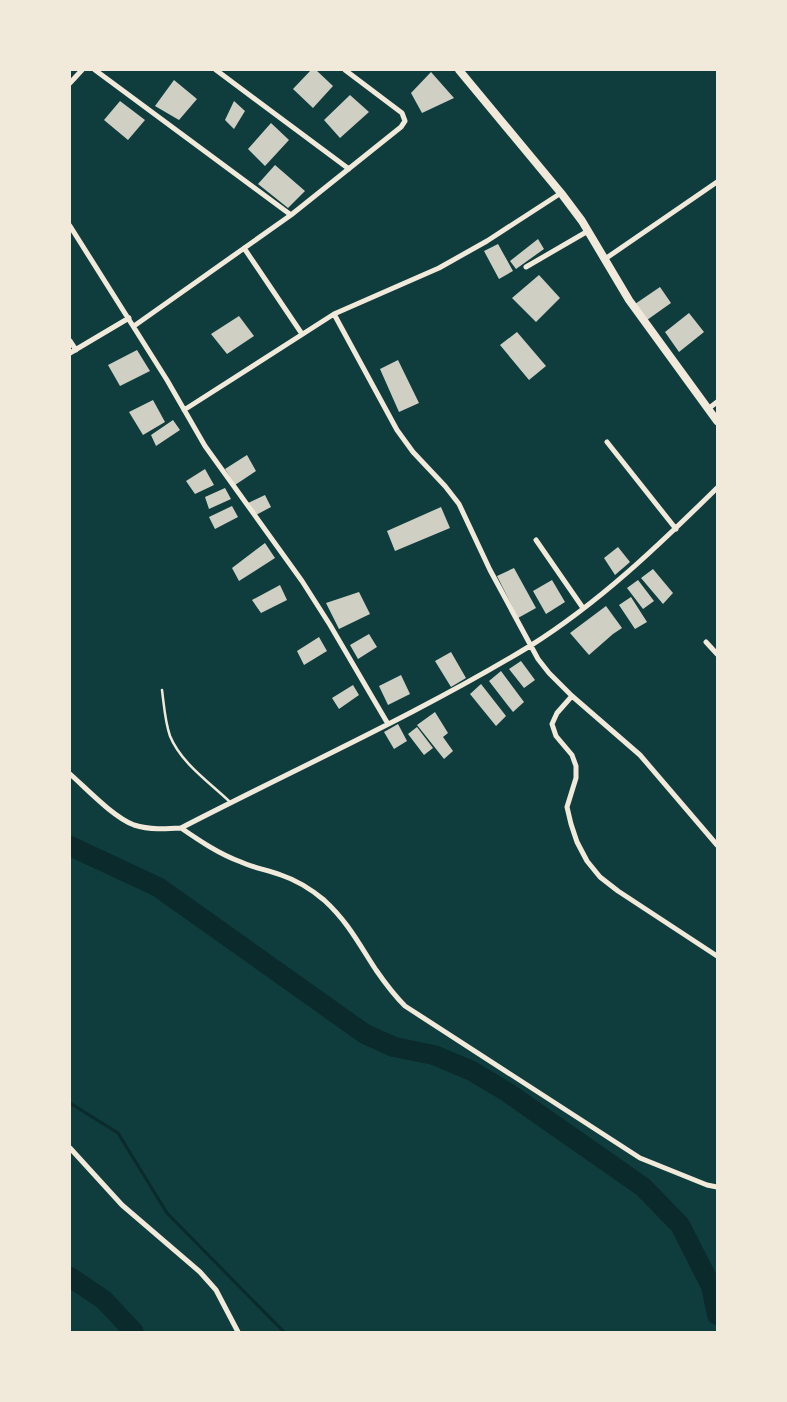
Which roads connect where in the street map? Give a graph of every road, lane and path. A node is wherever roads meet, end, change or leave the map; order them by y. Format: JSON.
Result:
{"nodes":[{"id":1,"x":82,"y":70,"type":"edge"},
{"id":2,"x":95,"y":70,"type":"edge"},
{"id":3,"x":216,"y":70,"type":"edge"},
{"id":4,"x":345,"y":70,"type":"edge"},
{"id":5,"x":459,"y":70,"type":"edge"},
{"id":6,"x":70,"y":83,"type":"edge"},
{"id":7,"x":349,"y":169,"type":"junction"},
{"id":8,"x":717,"y":182,"type":"edge"},
{"id":9,"x":562,"y":193,"type":"junction"},
{"id":10,"x":290,"y":215,"type":"junction"},
{"id":11,"x":70,"y":226,"type":"edge"},
{"id":12,"x":588,"y":231,"type":"junction"},
{"id":13,"x":244,"y":248,"type":"junction"},
{"id":14,"x":605,"y":259,"type":"junction"},
{"id":15,"x":526,"y":267,"type":"dead end"},
{"id":16,"x":334,"y":314,"type":"junction"},
{"id":17,"x":129,"y":318,"type":"junction"},
{"id":18,"x":134,"y":326,"type":"junction"},
{"id":19,"x":302,"y":334,"type":"junction"},
{"id":20,"x":70,"y":340,"type":"edge"},
{"id":21,"x":76,"y":350,"type":"junction"},
{"id":22,"x":70,"y":354,"type":"edge"},
{"id":23,"x":717,"y":402,"type":"edge"},
{"id":24,"x":708,"y":409,"type":"junction"},
{"id":25,"x":184,"y":410,"type":"junction"},
{"id":26,"x":717,"y":421,"type":"edge"},
{"id":27,"x":607,"y":442,"type":"dead end"},
{"id":28,"x":717,"y":488,"type":"edge"},
{"id":29,"x":676,"y":528,"type":"junction"},
{"id":30,"x":536,"y":540,"type":"dead end"},
{"id":31,"x":583,"y":608,"type":"junction"},
{"id":32,"x":706,"y":642,"type":"dead end"},
{"id":33,"x":530,"y":646,"type":"junction"},
{"id":34,"x":717,"y":654,"type":"edge"},
{"id":35,"x":162,"y":690,"type":"dead end"},
{"id":36,"x":572,"y":696,"type":"junction"},
{"id":37,"x":388,"y":724,"type":"junction"},
{"id":38,"x":70,"y":774,"type":"edge"},
{"id":39,"x":230,"y":802,"type":"junction"},
{"id":40,"x":181,"y":828,"type":"junction"},
{"id":41,"x":717,"y":845,"type":"edge"},
{"id":42,"x":717,"y":956,"type":"edge"},
{"id":43,"x":70,"y":1148,"type":"edge"},
{"id":44,"x":717,"y":1187,"type":"edge"},
{"id":45,"x":238,"y":1332,"type":"edge"}],
"edges":[{"from":1,"to":6,"type":"street"},
{"from":2,"to":10,"type":"street"},
{"from":3,"to":7,"type":"street"},
{"from":4,"to":7,"type":"street"},
{"from":5,"to":9,"type":"main road"},
{"from":7,"to":10,"type":"street"},
{"from":8,"to":14,"type":"street"},
{"from":9,"to":12,"type":"main road"},
{"from":9,"to":16,"type":"street"},
{"from":10,"to":13,"type":"street"},
{"from":11,"to":17,"type":"street"},
{"from":12,"to":14,"type":"main road"},
{"from":12,"to":15,"type":"street"},
{"from":13,"to":18,"type":"street"},
{"from":13,"to":19,"type":"street"},
{"from":14,"to":24,"type":"main road"},
{"from":16,"to":19,"type":"street"},
{"from":16,"to":33,"type":"street"},
{"from":17,"to":18,"type":"street"},
{"from":17,"to":21,"type":"street"},
{"from":18,"to":25,"type":"street"},
{"from":19,"to":25,"type":"street"},
{"from":20,"to":21,"type":"street"},
{"from":21,"to":22,"type":"street"},
{"from":23,"to":24,"type":"street"},
{"from":24,"to":26,"type":"main road"},
{"from":25,"to":37,"type":"street"},
{"from":27,"to":29,"type":"street"},
{"from":28,"to":29,"type":"street"},
{"from":29,"to":31,"type":"street"},
{"from":30,"to":31,"type":"street"},
{"from":31,"to":33,"type":"street"},
{"from":32,"to":34,"type":"street"},
{"from":33,"to":36,"type":"street"},
{"from":33,"to":37,"type":"street"},
{"from":35,"to":39,"type":"lane"},
{"from":36,"to":41,"type":"street"},
{"from":36,"to":42,"type":"street"},
{"from":37,"to":39,"type":"street"},
{"from":38,"to":40,"type":"street"},
{"from":39,"to":40,"type":"street"},
{"from":40,"to":44,"type":"street"},
{"from":43,"to":45,"type":"street"}]}
